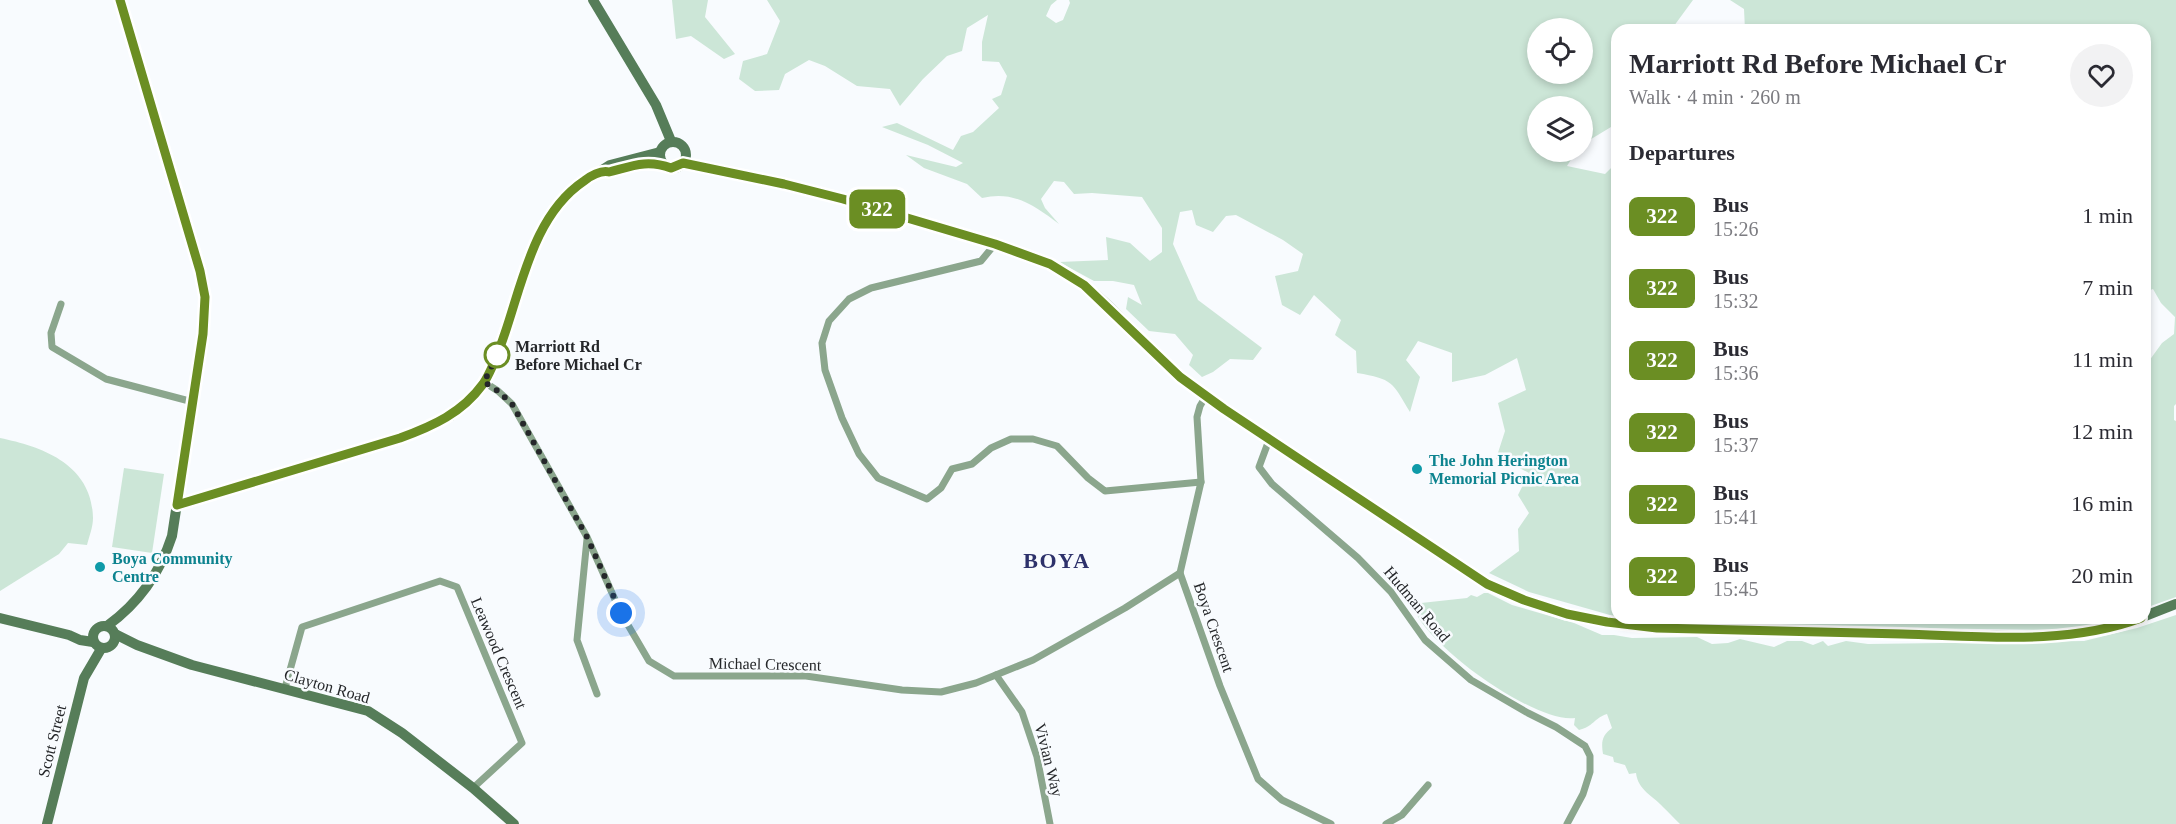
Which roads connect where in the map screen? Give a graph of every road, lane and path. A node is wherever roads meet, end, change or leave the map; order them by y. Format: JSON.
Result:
{"nodes":[{"id":1,"x":120,"y":0,"type":"edge"},
{"id":2,"x":593,"y":0,"type":"edge"},
{"id":3,"x":665,"y":146,"type":"junction"},
{"id":4,"x":684,"y":158,"type":"junction"},
{"id":5,"x":663,"y":164,"type":"junction"},
{"id":6,"x":604,"y":171,"type":"junction"},
{"id":7,"x":995,"y":244,"type":"junction"},
{"id":8,"x":61,"y":304,"type":"dead end"},
{"id":9,"x":484,"y":382,"type":"junction"},
{"id":10,"x":1206,"y":396,"type":"junction"},
{"id":11,"x":193,"y":402,"type":"junction"},
{"id":12,"x":1269,"y":440,"type":"junction"},
{"id":13,"x":1200,"y":482,"type":"junction"},
{"id":14,"x":177,"y":505,"type":"junction"},
{"id":15,"x":587,"y":537,"type":"junction"},
{"id":16,"x":1180,"y":573,"type":"junction"},
{"id":17,"x":2176,"y":604,"type":"edge"},
{"id":18,"x":2151,"y":614,"type":"edge"},
{"id":19,"x":0,"y":618,"type":"edge"},
{"id":20,"x":1611,"y":622,"type":"edge"},
{"id":21,"x":1624,"y":624,"type":"edge"},
{"id":22,"x":2125,"y":624,"type":"edge"},
{"id":23,"x":112,"y":631,"type":"junction"},
{"id":24,"x":99,"y":643,"type":"junction"},
{"id":25,"x":137,"y":645,"type":"junction"},
{"id":26,"x":996,"y":675,"type":"junction"},
{"id":27,"x":285,"y":688,"type":"junction"},
{"id":28,"x":597,"y":694,"type":"dead end"},
{"id":29,"x":1428,"y":785,"type":"dead end"},
{"id":30,"x":473,"y":788,"type":"junction"},
{"id":31,"x":47,"y":824,"type":"edge"},
{"id":32,"x":514,"y":824,"type":"edge"},
{"id":33,"x":1050,"y":824,"type":"edge"},
{"id":34,"x":1331,"y":824,"type":"edge"},
{"id":35,"x":1386,"y":824,"type":"edge"},
{"id":36,"x":1568,"y":824,"type":"edge"}],
"edges":[{"from":1,"to":11,"type":"street"},
{"from":2,"to":3,"type":"street"},
{"from":3,"to":4,"type":"street"},
{"from":3,"to":5,"type":"street"},
{"from":3,"to":6,"type":"street"},
{"from":4,"to":5,"type":"street"},
{"from":4,"to":7,"type":"street"},
{"from":5,"to":6,"type":"street"},
{"from":6,"to":9,"type":"street"},
{"from":7,"to":10,"type":"street"},
{"from":7,"to":13,"type":"street"},
{"from":8,"to":11,"type":"street"},
{"from":9,"to":14,"type":"street"},
{"from":9,"to":15,"type":"street","name":"Michael Crescent"},
{"from":10,"to":12,"type":"street"},
{"from":10,"to":13,"type":"street","name":"Boya Crescent"},
{"from":11,"to":14,"type":"street"},
{"from":12,"to":20,"type":"street"},
{"from":12,"to":36,"type":"street","name":"Hudman Road"},
{"from":13,"to":16,"type":"street","name":"Boya Crescent"},
{"from":14,"to":23,"type":"street"},
{"from":15,"to":26,"type":"street","name":"Michael Crescent"},
{"from":15,"to":28,"type":"street"},
{"from":16,"to":26,"type":"street","name":"Michael Crescent"},
{"from":16,"to":34,"type":"street","name":"Boya Crescent"},
{"from":17,"to":18,"type":"street"},
{"from":19,"to":24,"type":"street","name":"Clayton Road"},
{"from":21,"to":22,"type":"street"},
{"from":23,"to":24,"type":"street","name":"Scott Street"},
{"from":23,"to":24,"type":"street"},
{"from":23,"to":25,"type":"street","name":"Clayton Road"},
{"from":24,"to":25,"type":"street","name":"Clayton Road"},
{"from":24,"to":31,"type":"street","name":"Scott Street"},
{"from":25,"to":27,"type":"street","name":"Clayton Road"},
{"from":26,"to":33,"type":"street","name":"Vivian Way"},
{"from":27,"to":30,"type":"street","name":"Clayton Road"},
{"from":27,"to":30,"type":"street","name":"Leawood Crescent"},
{"from":29,"to":35,"type":"street"},
{"from":30,"to":32,"type":"street","name":"Clayton Road"}]}
